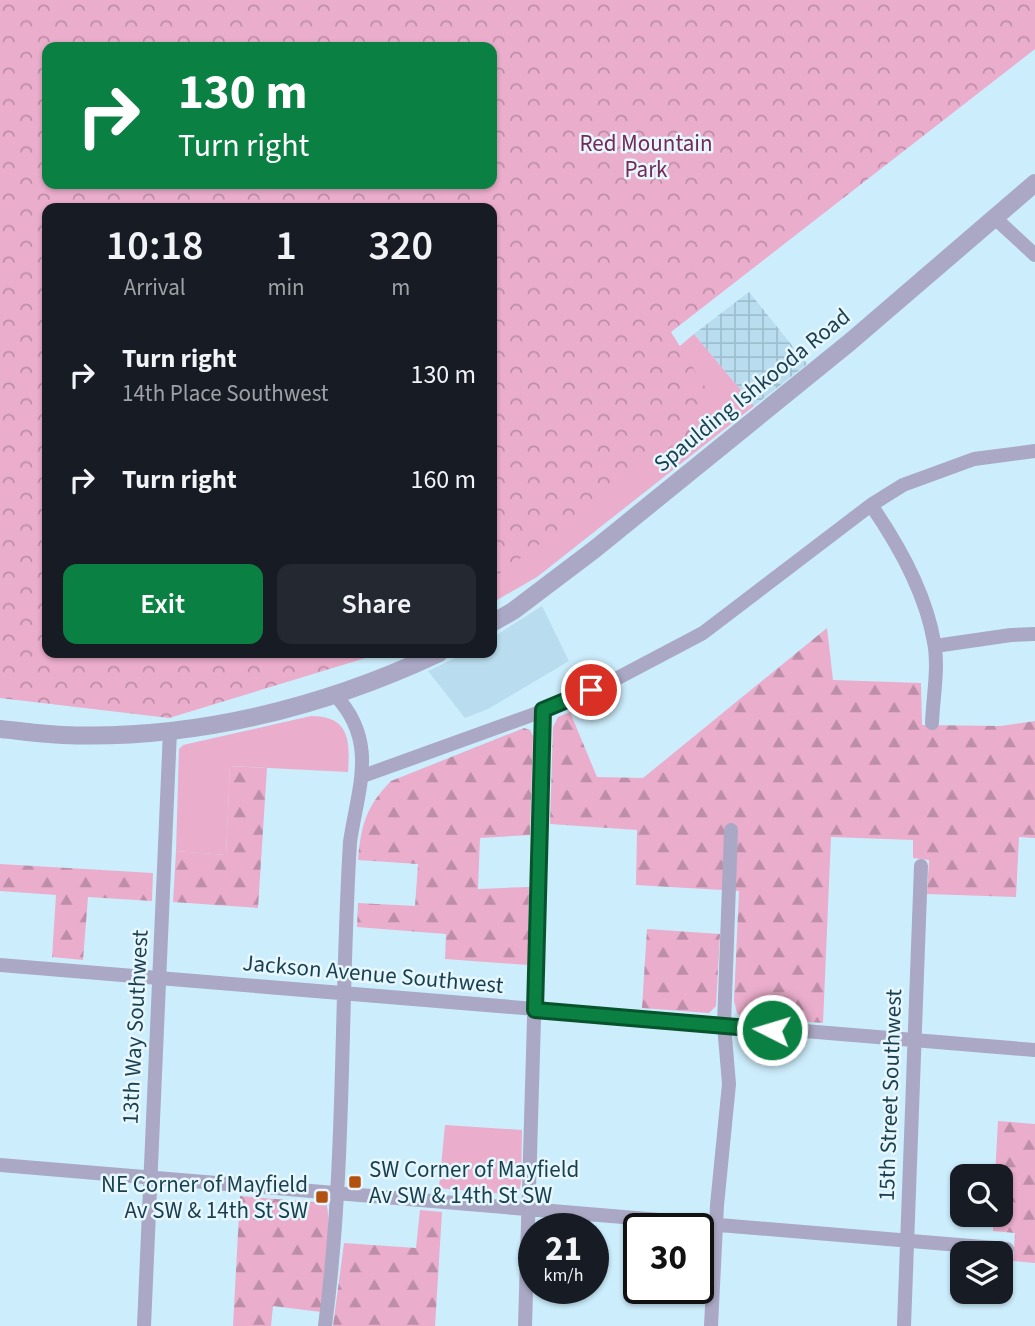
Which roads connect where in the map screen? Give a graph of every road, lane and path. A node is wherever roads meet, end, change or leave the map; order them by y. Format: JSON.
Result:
{"nodes":[{"id":1,"x":1035,"y":183,"type":"edge"},
{"id":2,"x":996,"y":219,"type":"junction"},
{"id":3,"x":1035,"y":255,"type":"edge"},
{"id":4,"x":1035,"y":451,"type":"edge"},
{"id":5,"x":871,"y":505,"type":"junction"},
{"id":6,"x":497,"y":620,"type":"edge"},
{"id":7,"x":1035,"y":634,"type":"edge"},
{"id":8,"x":934,"y":646,"type":"junction"},
{"id":9,"x":427,"y":658,"type":"edge"},
{"id":10,"x":335,"y":695,"type":"junction"},
{"id":11,"x":543,"y":710,"type":"junction"},
{"id":12,"x":932,"y":723,"type":"dead end"},
{"id":13,"x":0,"y":729,"type":"edge"},
{"id":14,"x":170,"y":730,"type":"junction"},
{"id":15,"x":363,"y":776,"type":"junction"},
{"id":16,"x":731,"y":830,"type":"dead end"},
{"id":17,"x":921,"y":866,"type":"dead end"},
{"id":18,"x":0,"y":965,"type":"edge"},
{"id":19,"x":160,"y":978,"type":"junction"},
{"id":20,"x":345,"y":994,"type":"junction"},
{"id":21,"x":535,"y":1010,"type":"junction"},
{"id":22,"x":724,"y":1025,"type":"junction"},
{"id":23,"x":915,"y":1041,"type":"junction"},
{"id":24,"x":1035,"y":1050,"type":"edge"},
{"id":25,"x":0,"y":1164,"type":"edge"},
{"id":26,"x":151,"y":1176,"type":"junction"},
{"id":27,"x":339,"y":1192,"type":"junction"},
{"id":28,"x":528,"y":1208,"type":"junction"},
{"id":29,"x":716,"y":1224,"type":"junction"},
{"id":30,"x":908,"y":1240,"type":"junction"},
{"id":31,"x":950,"y":1243,"type":"edge"},
{"id":32,"x":144,"y":1326,"type":"edge"},
{"id":33,"x":325,"y":1326,"type":"edge"},
{"id":34,"x":525,"y":1326,"type":"edge"},
{"id":35,"x":711,"y":1326,"type":"edge"},
{"id":36,"x":904,"y":1326,"type":"edge"}],
"edges":[{"from":1,"to":2,"type":"street","name":"Spaulding Ishkooda Road"},
{"from":2,"to":3,"type":"street"},
{"from":2,"to":6,"type":"street","name":"Spaulding Ishkooda Road"},
{"from":4,"to":5,"type":"street"},
{"from":5,"to":8,"type":"street"},
{"from":5,"to":11,"type":"street"},
{"from":7,"to":8,"type":"street"},
{"from":8,"to":12,"type":"street"},
{"from":9,"to":10,"type":"street"},
{"from":10,"to":14,"type":"street"},
{"from":10,"to":15,"type":"street"},
{"from":11,"to":15,"type":"street"},
{"from":11,"to":21,"type":"street"},
{"from":13,"to":14,"type":"street"},
{"from":14,"to":19,"type":"street","name":"13th Way Southwest"},
{"from":15,"to":20,"type":"street"},
{"from":16,"to":22,"type":"street"},
{"from":17,"to":23,"type":"street","name":"15th Street Southwest"},
{"from":18,"to":19,"type":"street","name":"Jackson Avenue Southwest"},
{"from":19,"to":20,"type":"street","name":"Jackson Avenue Southwest"},
{"from":19,"to":26,"type":"street","name":"13th Way Southwest"},
{"from":20,"to":21,"type":"street","name":"Jackson Avenue Southwest"},
{"from":20,"to":27,"type":"street"},
{"from":21,"to":22,"type":"street","name":"Jackson Avenue Southwest"},
{"from":21,"to":28,"type":"street"},
{"from":22,"to":23,"type":"street","name":"Jackson Avenue Southwest"},
{"from":22,"to":29,"type":"street"},
{"from":23,"to":24,"type":"street","name":"Jackson Avenue Southwest"},
{"from":23,"to":30,"type":"street","name":"15th Street Southwest"},
{"from":25,"to":26,"type":"street"},
{"from":26,"to":27,"type":"street"},
{"from":26,"to":32,"type":"street","name":"13th Way Southwest"},
{"from":27,"to":28,"type":"street"},
{"from":27,"to":33,"type":"street"},
{"from":28,"to":29,"type":"street"},
{"from":28,"to":34,"type":"street"},
{"from":29,"to":30,"type":"street"},
{"from":29,"to":35,"type":"street"},
{"from":30,"to":31,"type":"street"},
{"from":30,"to":36,"type":"street","name":"15th Street Southwest"}]}
